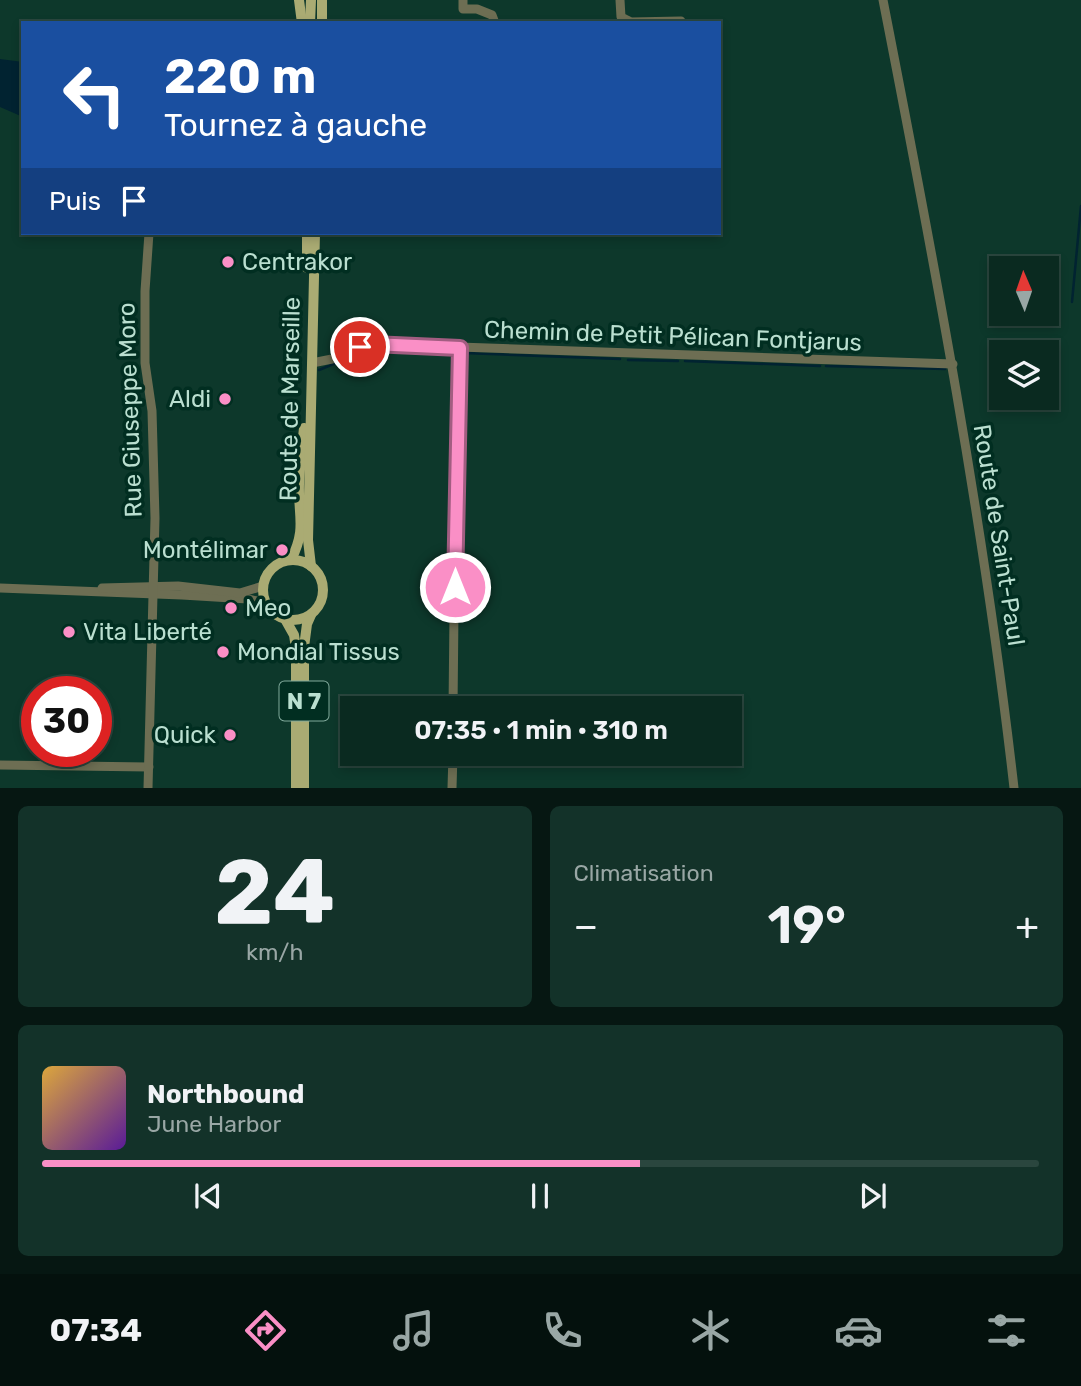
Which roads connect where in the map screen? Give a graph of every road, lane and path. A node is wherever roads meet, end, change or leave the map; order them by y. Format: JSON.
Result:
{"nodes":[{"id":1,"x":299,"y":0,"type":"edge"},
{"id":2,"x":310,"y":0,"type":"edge"},
{"id":3,"x":322,"y":0,"type":"edge"},
{"id":4,"x":463,"y":0,"type":"edge"},
{"id":5,"x":620,"y":0,"type":"edge"},
{"id":6,"x":883,"y":0,"type":"edge"},
{"id":7,"x":302,"y":21,"type":"edge"},
{"id":8,"x":310,"y":21,"type":"edge"},
{"id":9,"x":322,"y":21,"type":"edge"},
{"id":10,"x":494,"y":21,"type":"edge"},
{"id":11,"x":629,"y":21,"type":"edge"},
{"id":12,"x":149,"y":235,"type":"edge"},
{"id":13,"x":307,"y":235,"type":"edge"},
{"id":14,"x":315,"y":235,"type":"edge"},
{"id":15,"x":460,"y":348,"type":"junction"},
{"id":16,"x":312,"y":363,"type":"junction"},
{"id":17,"x":953,"y":364,"type":"junction"},
{"id":18,"x":291,"y":560,"type":"junction"},
{"id":19,"x":311,"y":566,"type":"junction"},
{"id":20,"x":263,"y":586,"type":"junction"},
{"id":21,"x":0,"y":587,"type":"edge"},
{"id":22,"x":85,"y":590,"type":"junction"},
{"id":23,"x":154,"y":590,"type":"junction"},
{"id":24,"x":266,"y":603,"type":"junction"},
{"id":25,"x":311,"y":615,"type":"junction"},
{"id":26,"x":285,"y":619,"type":"junction"},
{"id":27,"x":453,"y":696,"type":"edge"},
{"id":28,"x":0,"y":765,"type":"edge"},
{"id":29,"x":453,"y":766,"type":"edge"},
{"id":30,"x":149,"y":767,"type":"junction"},
{"id":31,"x":148,"y":788,"type":"edge"},
{"id":32,"x":296,"y":788,"type":"edge"},
{"id":33,"x":304,"y":788,"type":"edge"},
{"id":34,"x":452,"y":788,"type":"edge"},
{"id":35,"x":1014,"y":788,"type":"edge"}],
"edges":[{"from":1,"to":7,"type":"main road"},
{"from":2,"to":8,"type":"main road"},
{"from":3,"to":9,"type":"main road"},
{"from":4,"to":10,"type":"street"},
{"from":5,"to":11,"type":"street"},
{"from":6,"to":17,"type":"street","name":"Route de Saint-Paul"},
{"from":12,"to":23,"type":"street","name":"Rue Giuseppe Moro"},
{"from":13,"to":18,"type":"main road","name":"Route de Marseille"},
{"from":14,"to":16,"type":"main road","name":"Route de Marseille"},
{"from":15,"to":16,"type":"street","name":"Chemin de Petit Pélican Fontjarus"},
{"from":15,"to":17,"type":"street","name":"Chemin de Petit Pélican Fontjarus"},
{"from":15,"to":27,"type":"street"},
{"from":16,"to":19,"type":"main road","name":"Route de Marseille"},
{"from":17,"to":35,"type":"street","name":"Route de Saint-Paul"},
{"from":18,"to":19,"type":"main road"},
{"from":18,"to":20,"type":"main road"},
{"from":19,"to":25,"type":"main road"},
{"from":20,"to":23,"type":"street"},
{"from":20,"to":24,"type":"main road"},
{"from":21,"to":22,"type":"street"},
{"from":22,"to":23,"type":"street"},
{"from":22,"to":23,"type":"street"},
{"from":23,"to":24,"type":"street"},
{"from":23,"to":30,"type":"street","name":"Rue Giuseppe Moro"},
{"from":24,"to":26,"type":"main road"},
{"from":25,"to":26,"type":"main road"},
{"from":25,"to":33,"type":"main road","number":"N 7"},
{"from":26,"to":32,"type":"main road","number":"N 7"},
{"from":28,"to":30,"type":"street"},
{"from":29,"to":34,"type":"street"},
{"from":30,"to":31,"type":"street","name":"Rue Giuseppe Moro"}]}
